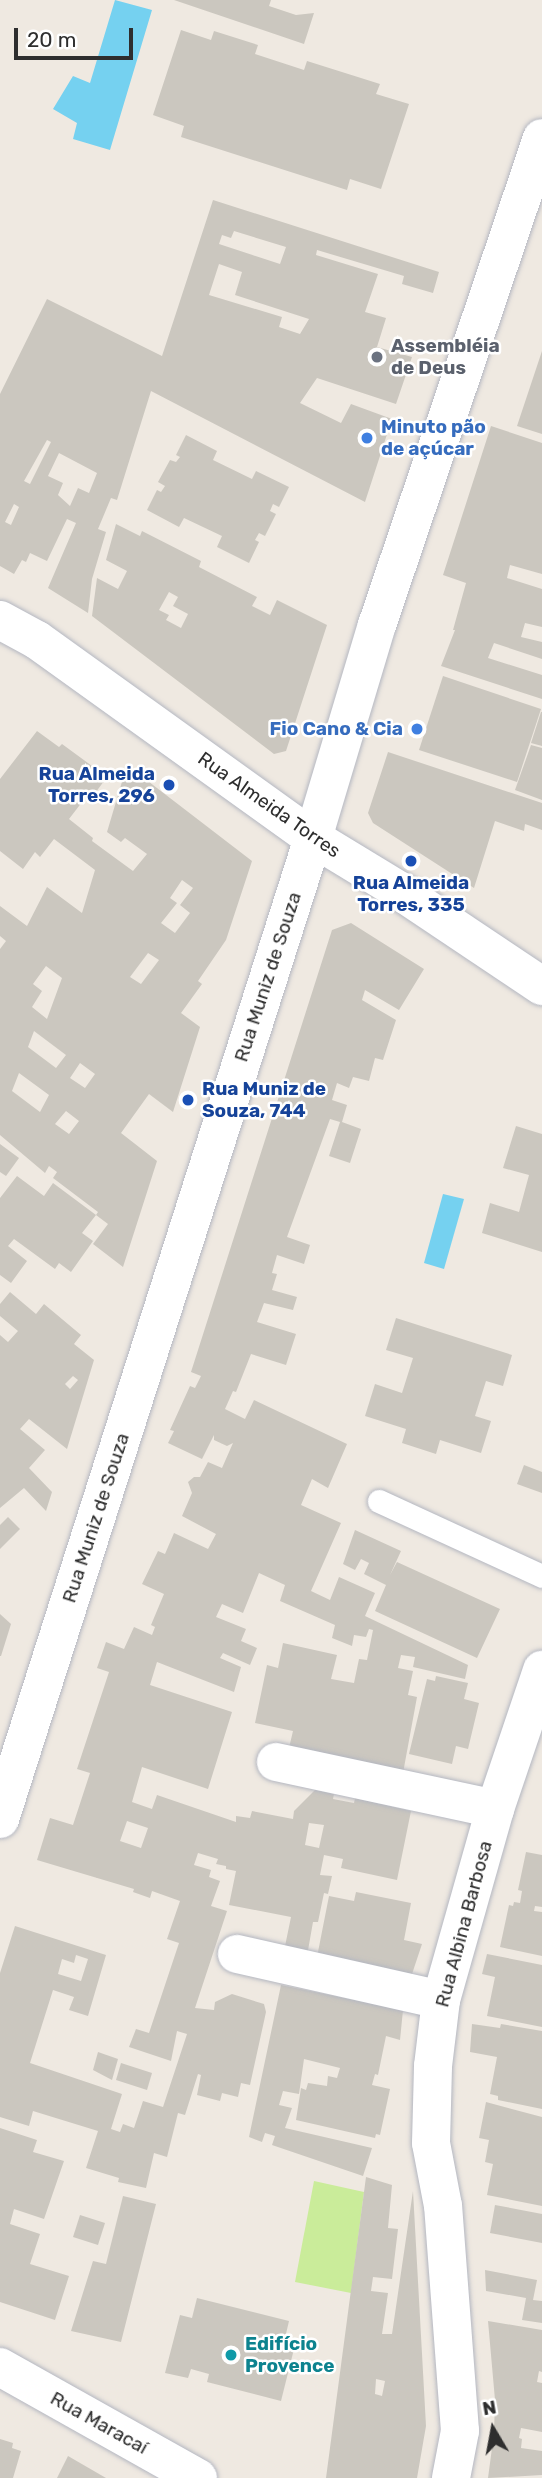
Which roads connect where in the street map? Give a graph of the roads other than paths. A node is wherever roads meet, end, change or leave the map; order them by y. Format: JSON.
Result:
{"nodes":[{"id":1,"x":542,"y":138,"type":"edge"},
{"id":2,"x":0,"y":620,"type":"edge"},
{"id":3,"x":313,"y":838,"type":"junction"},
{"id":4,"x":542,"y":986,"type":"edge"},
{"id":5,"x":379,"y":1501,"type":"dead end"},
{"id":6,"x":542,"y":1576,"type":"edge"},
{"id":7,"x":542,"y":1670,"type":"edge"},
{"id":8,"x":276,"y":1762,"type":"dead end"},
{"id":9,"x":495,"y":1809,"type":"junction"},
{"id":10,"x":0,"y":1819,"type":"edge"},
{"id":11,"x":237,"y":1954,"type":"dead end"},
{"id":12,"x":441,"y":2000,"type":"junction"},
{"id":13,"x":0,"y":2367,"type":"edge"},
{"id":14,"x":198,"y":2478,"type":"edge"},
{"id":15,"x":451,"y":2478,"type":"edge"}],
"edges":[{"from":1,"to":3,"type":"street","name":"Rua Muniz de Souza"},
{"from":2,"to":3,"type":"street","name":"Rua Almeida Torres"},
{"from":3,"to":4,"type":"street","name":"Rua Almeida Torres"},
{"from":3,"to":10,"type":"street","name":"Rua Muniz de Souza"},
{"from":5,"to":6,"type":"lane"},
{"from":7,"to":9,"type":"street","name":"Rua Albina Barbosa"},
{"from":8,"to":9,"type":"street"},
{"from":9,"to":12,"type":"street","name":"Rua Albina Barbosa"},
{"from":11,"to":12,"type":"street"},
{"from":12,"to":15,"type":"street","name":"Rua Albina Barbosa"},
{"from":13,"to":14,"type":"street","name":"Rua Maracaí"}]}
